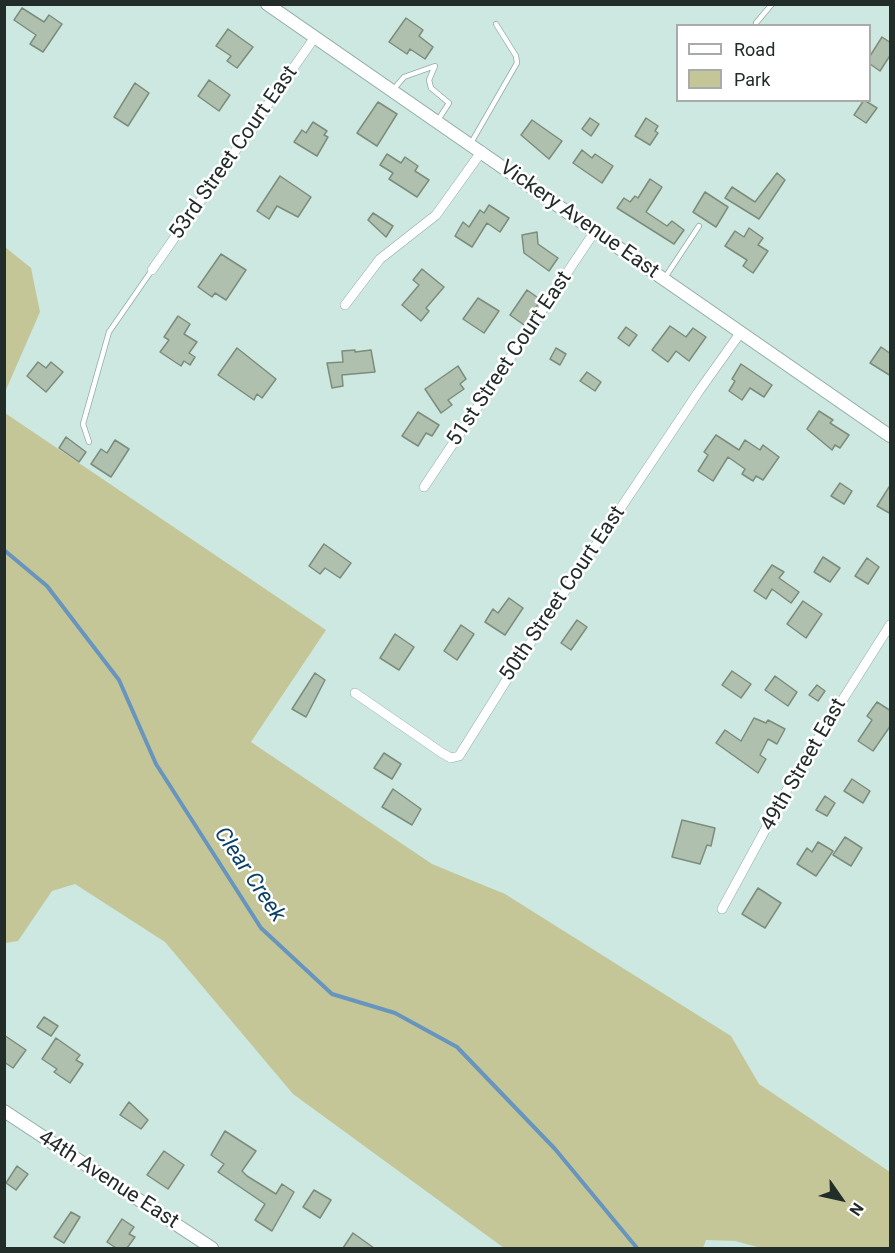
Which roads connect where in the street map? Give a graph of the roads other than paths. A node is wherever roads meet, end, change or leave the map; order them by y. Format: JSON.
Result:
{"nodes":[{"id":1,"x":267,"y":4,"type":"edge"},
{"id":2,"x":772,"y":4,"type":"edge"},
{"id":3,"x":756,"y":23,"type":"dead end"},
{"id":4,"x":496,"y":24,"type":"dead end"},
{"id":5,"x":315,"y":37,"type":"junction"},
{"id":6,"x":393,"y":90,"type":"junction"},
{"id":7,"x":438,"y":120,"type":"junction"},
{"id":8,"x":471,"y":143,"type":"junction"},
{"id":9,"x":482,"y":151,"type":"junction"},
{"id":10,"x":699,"y":226,"type":"dead end"},
{"id":11,"x":595,"y":231,"type":"junction"},
{"id":12,"x":152,"y":270,"type":"joint"},
{"id":13,"x":663,"y":279,"type":"junction"},
{"id":14,"x":345,"y":305,"type":"dead end"},
{"id":15,"x":741,"y":332,"type":"junction"},
{"id":16,"x":891,"y":436,"type":"edge"},
{"id":17,"x":89,"y":442,"type":"dead end"},
{"id":18,"x":424,"y":487,"type":"dead end"},
{"id":19,"x":891,"y":625,"type":"edge"},
{"id":20,"x":355,"y":693,"type":"dead end"},
{"id":21,"x":722,"y":909,"type":"dead end"},
{"id":22,"x":4,"y":1111,"type":"edge"},
{"id":23,"x":212,"y":1248,"type":"edge"}],
"edges":[{"from":1,"to":5,"type":"street","name":"Vickery Avenue East"},
{"from":2,"to":3,"type":"lane"},
{"from":4,"to":8,"type":"lane"},
{"from":5,"to":6,"type":"street","name":"Vickery Avenue East"},
{"from":5,"to":12,"type":"street","name":"53rd Street Court East"},
{"from":6,"to":7,"type":"street","name":"Vickery Avenue East"},
{"from":6,"to":7,"type":"lane"},
{"from":7,"to":8,"type":"street","name":"Vickery Avenue East"},
{"from":8,"to":9,"type":"street","name":"Vickery Avenue East"},
{"from":9,"to":11,"type":"street","name":"Vickery Avenue East"},
{"from":9,"to":14,"type":"street"},
{"from":10,"to":13,"type":"lane"},
{"from":11,"to":13,"type":"street","name":"Vickery Avenue East"},
{"from":11,"to":18,"type":"street","name":"51st Street Court East"},
{"from":12,"to":17,"type":"lane"},
{"from":13,"to":15,"type":"street","name":"Vickery Avenue East"},
{"from":15,"to":16,"type":"street","name":"Vickery Avenue East"},
{"from":15,"to":20,"type":"street","name":"50th Street Court East"},
{"from":19,"to":21,"type":"street","name":"49th Street East"},
{"from":22,"to":23,"type":"street","name":"44th Avenue East"}]}
